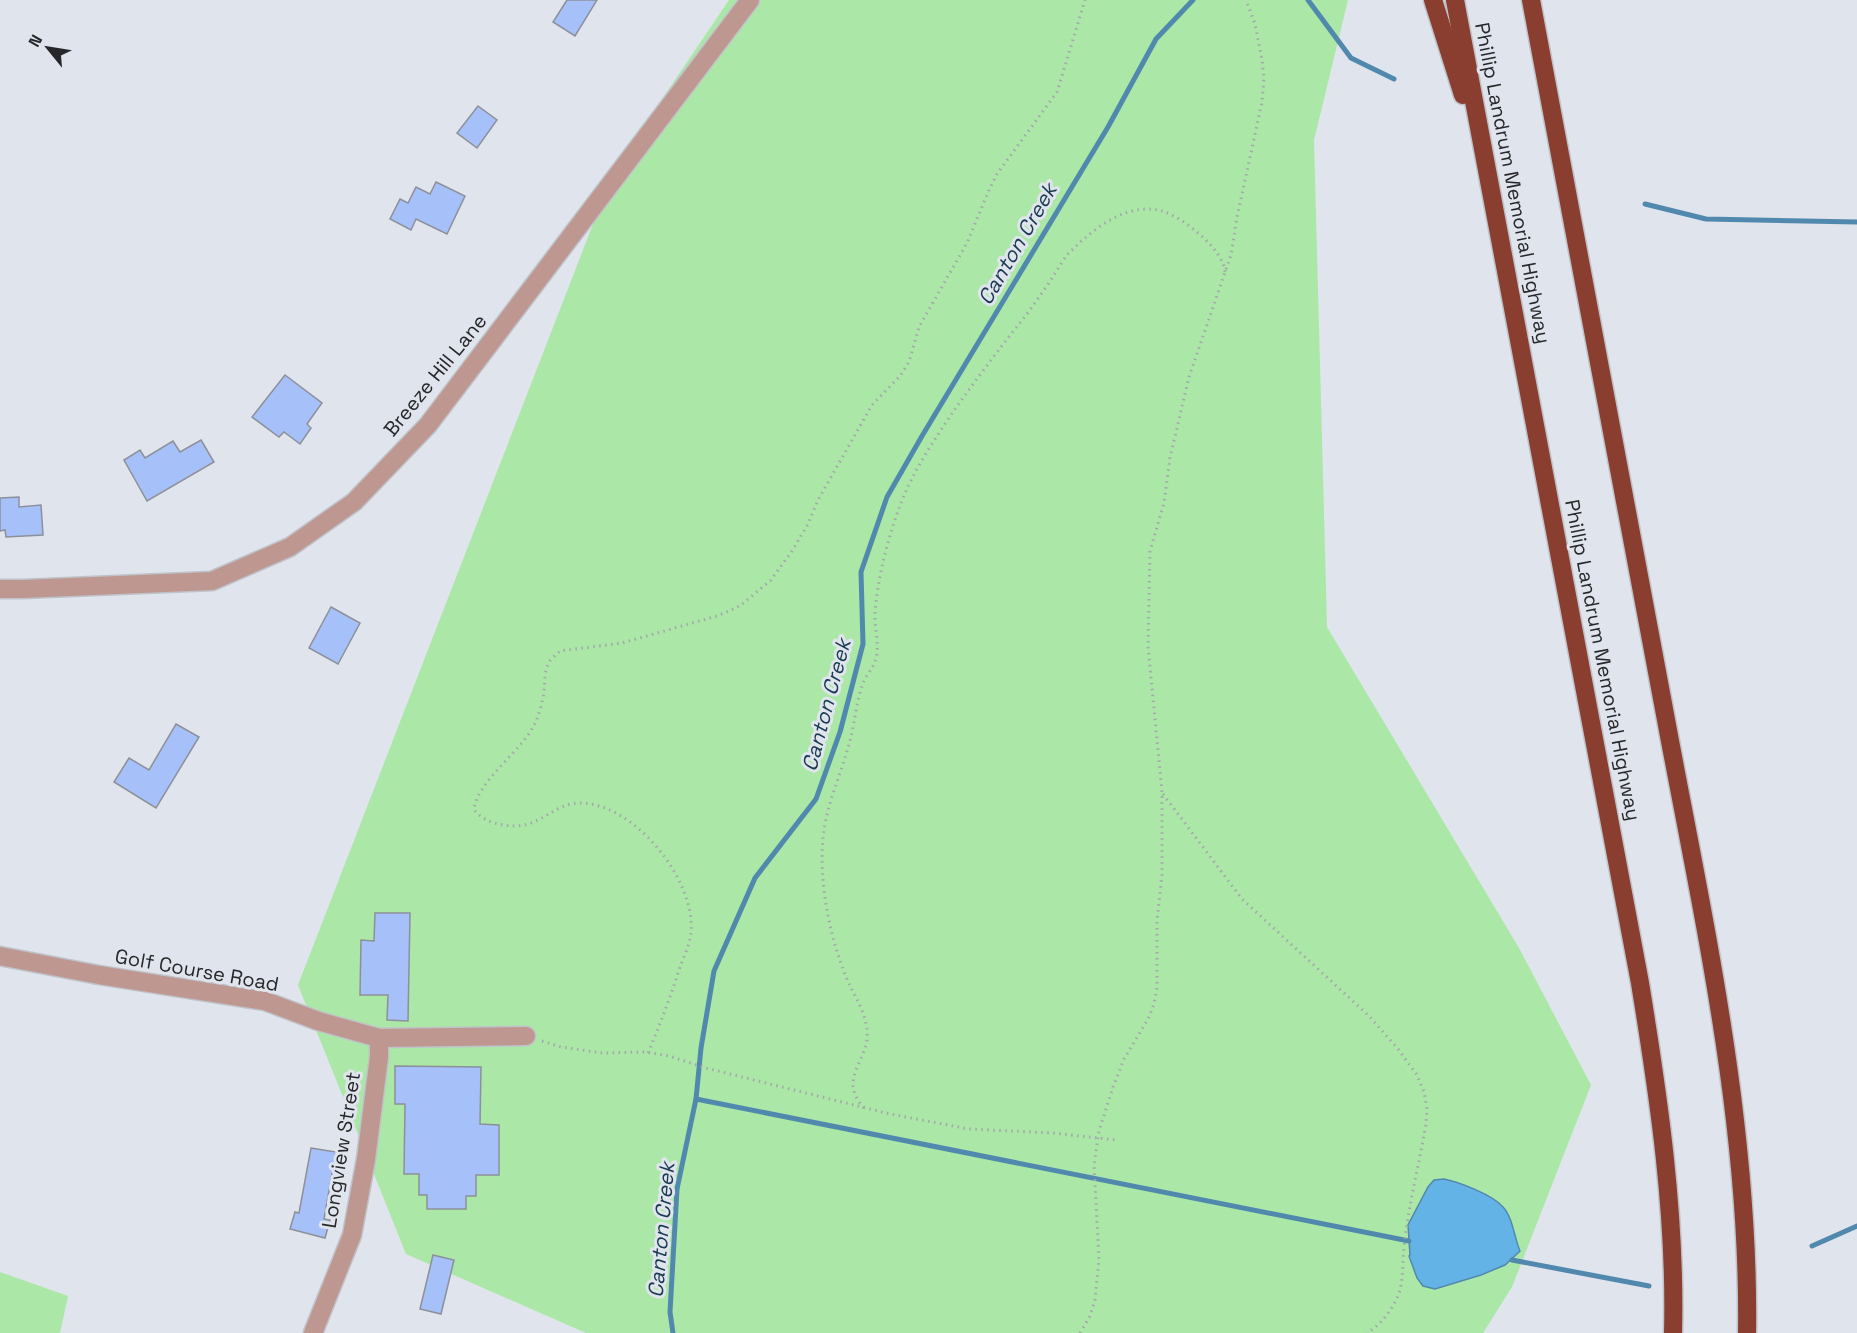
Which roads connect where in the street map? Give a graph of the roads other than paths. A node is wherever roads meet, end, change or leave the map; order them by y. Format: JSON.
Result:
{"nodes":[{"id":1,"x":750,"y":0,"type":"edge"},
{"id":2,"x":1433,"y":0,"type":"edge"},
{"id":3,"x":1455,"y":0,"type":"edge"},
{"id":4,"x":1531,"y":0,"type":"edge"},
{"id":5,"x":1492,"y":191,"type":"junction"},
{"id":6,"x":0,"y":588,"type":"edge"},
{"id":7,"x":0,"y":956,"type":"edge"},
{"id":8,"x":526,"y":1035,"type":"road end"},
{"id":9,"x":379,"y":1038,"type":"junction"},
{"id":10,"x":313,"y":1333,"type":"edge"},
{"id":11,"x":1673,"y":1333,"type":"edge"},
{"id":12,"x":1747,"y":1333,"type":"edge"}],
"edges":[{"from":1,"to":6,"type":"street","name":"Breeze Hill Lane"},
{"from":2,"to":5,"type":"highway"},
{"from":3,"to":5,"type":"highway","name":"Phillip Landrum Memorial Highway"},
{"from":4,"to":12,"type":"highway"},
{"from":5,"to":11,"type":"highway","name":"Phillip Landrum Memorial Highway"},
{"from":7,"to":9,"type":"street","name":"Golf Course Road"},
{"from":8,"to":9,"type":"street","name":"Golf Course Road"},
{"from":9,"to":10,"type":"street","name":"Longview Street"}]}
